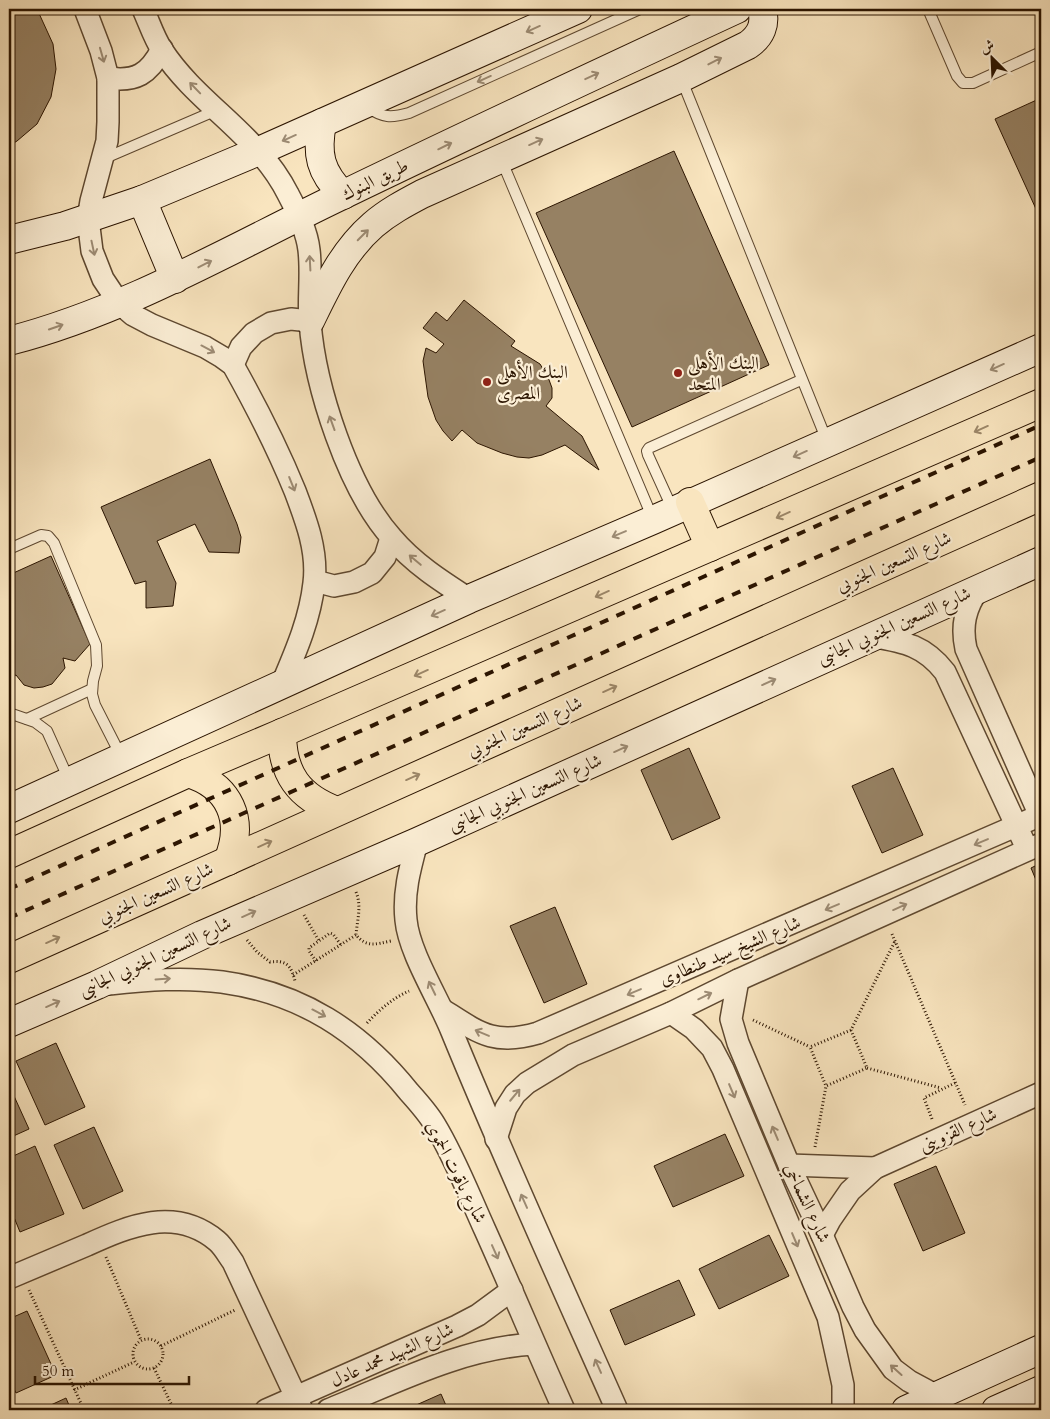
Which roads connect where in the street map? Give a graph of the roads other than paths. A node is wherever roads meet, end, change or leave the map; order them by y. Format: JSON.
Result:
{"nodes":[{"id":1,"x":85,"y":9,"type":"edge"},
{"id":2,"x":143,"y":9,"type":"edge"},
{"id":3,"x":578,"y":9,"type":"edge"},
{"id":4,"x":640,"y":9,"type":"edge"},
{"id":5,"x":737,"y":9,"type":"edge"},
{"id":6,"x":762,"y":9,"type":"edge"},
{"id":7,"x":928,"y":9,"type":"edge"},
{"id":8,"x":162,"y":49,"type":"junction"},
{"id":9,"x":1041,"y":52,"type":"edge"},
{"id":10,"x":108,"y":78,"type":"junction"},
{"id":11,"x":681,"y":78,"type":"junction"},
{"id":12,"x":363,"y":104,"type":"junction"},
{"id":13,"x":218,"y":110,"type":"junction"},
{"id":14,"x":322,"y":123,"type":"junction"},
{"id":15,"x":259,"y":151,"type":"junction"},
{"id":16,"x":500,"y":158,"type":"junction"},
{"id":17,"x":103,"y":159,"type":"junction"},
{"id":18,"x":414,"y":160,"type":"junction"},
{"id":19,"x":429,"y":190,"type":"junction"},
{"id":20,"x":343,"y":195,"type":"junction"},
{"id":21,"x":142,"y":200,"type":"junction"},
{"id":22,"x":298,"y":217,"type":"junction"},
{"id":23,"x":88,"y":219,"type":"junction"},
{"id":24,"x":9,"y":240,"type":"edge"},
{"id":25,"x":175,"y":278,"type":"junction"},
{"id":26,"x":119,"y":303,"type":"junction"},
{"id":27,"x":310,"y":321,"type":"junction"},
{"id":28,"x":9,"y":337,"type":"edge"},
{"id":29,"x":1041,"y":348,"type":"edge"},
{"id":30,"x":233,"y":365,"type":"junction"},
{"id":31,"x":801,"y":380,"type":"junction"},
{"id":32,"x":1041,"y":403,"type":"edge"},
{"id":33,"x":828,"y":442,"type":"junction"},
{"id":34,"x":1041,"y":496,"type":"edge"},
{"id":35,"x":672,"y":511,"type":"junction"},
{"id":36,"x":392,"y":538,"type":"junction"},
{"id":37,"x":710,"y":547,"type":"junction"},
{"id":38,"x":9,"y":549,"type":"edge"},
{"id":39,"x":1041,"y":561,"type":"edge"},
{"id":40,"x":314,"y":581,"type":"junction"},
{"id":41,"x":979,"y":588,"type":"junction"},
{"id":42,"x":468,"y":599,"type":"junction"},
{"id":43,"x":871,"y":636,"type":"junction"},
{"id":44,"x":282,"y":684,"type":"junction"},
{"id":45,"x":92,"y":688,"type":"junction"},
{"id":46,"x":9,"y":713,"type":"edge"},
{"id":47,"x":27,"y":719,"type":"junction"},
{"id":48,"x":282,"y":733,"type":"junction"},
{"id":49,"x":122,"y":757,"type":"junction"},
{"id":50,"x":188,"y":773,"type":"junction"},
{"id":51,"x":70,"y":781,"type":"junction"},
{"id":52,"x":9,"y":809,"type":"edge"},
{"id":53,"x":337,"y":811,"type":"junction"},
{"id":54,"x":1041,"y":816,"type":"edge"},
{"id":55,"x":1017,"y":826,"type":"junction"},
{"id":56,"x":417,"y":842,"type":"junction"},
{"id":57,"x":1035,"y":847,"type":"edge"},
{"id":58,"x":9,"y":854,"type":"edge"},
{"id":59,"x":228,"y":861,"type":"junction"},
{"id":60,"x":9,"y":959,"type":"edge"},
{"id":61,"x":738,"y":980,"type":"junction"},
{"id":62,"x":97,"y":985,"type":"junction"},
{"id":63,"x":443,"y":1010,"type":"junction"},
{"id":64,"x":671,"y":1013,"type":"junction"},
{"id":65,"x":9,"y":1023,"type":"edge"},
{"id":66,"x":744,"y":1059,"type":"junction"},
{"id":67,"x":723,"y":1068,"type":"junction"},
{"id":68,"x":1041,"y":1093,"type":"edge"},
{"id":69,"x":496,"y":1139,"type":"junction"},
{"id":70,"x":789,"y":1165,"type":"junction"},
{"id":71,"x":875,"y":1168,"type":"junction"},
{"id":72,"x":822,"y":1235,"type":"junction"},
{"id":73,"x":15,"y":1276,"type":"edge"},
{"id":74,"x":512,"y":1290,"type":"junction"},
{"id":75,"x":534,"y":1344,"type":"junction"},
{"id":76,"x":1041,"y":1349,"type":"edge"},
{"id":77,"x":1041,"y":1390,"type":"edge"},
{"id":78,"x":937,"y":1396,"type":"junction"},
{"id":79,"x":299,"y":1404,"type":"edge"},
{"id":80,"x":266,"y":1410,"type":"edge"},
{"id":81,"x":328,"y":1410,"type":"edge"},
{"id":82,"x":564,"y":1410,"type":"edge"},
{"id":83,"x":617,"y":1410,"type":"edge"},
{"id":84,"x":843,"y":1410,"type":"edge"},
{"id":85,"x":906,"y":1410,"type":"edge"},
{"id":86,"x":996,"y":1410,"type":"edge"}],
"edges":[{"from":1,"to":10,"type":"street","one_way":true},
{"from":2,"to":8,"type":"street"},
{"from":3,"to":12,"type":"street","one_way":true},
{"from":4,"to":12,"type":"lane","one_way":true},
{"from":18,"to":5,"type":"street","name":"طريق البنوك","one_way":true},
{"from":11,"to":6,"type":"street","one_way":true},
{"from":7,"to":9,"type":"lane"},
{"from":8,"to":10,"type":"street"},
{"from":13,"to":8,"type":"street","one_way":true},
{"from":10,"to":17,"type":"street"},
{"from":16,"to":11,"type":"street","one_way":true},
{"from":11,"to":31,"type":"lane"},
{"from":12,"to":14,"type":"street"},
{"from":13,"to":15,"type":"street"},
{"from":13,"to":17,"type":"lane"},
{"from":14,"to":15,"type":"street","one_way":true},
{"from":14,"to":20,"type":"street"},
{"from":15,"to":21,"type":"street"},
{"from":15,"to":22,"type":"street"},
{"from":16,"to":19,"type":"street"},
{"from":16,"to":35,"type":"lane"},
{"from":17,"to":23,"type":"street"},
{"from":18,"to":19,"type":"street"},
{"from":18,"to":20,"type":"street","name":"طريق البنوك"},
{"from":27,"to":19,"type":"street","one_way":true},
{"from":20,"to":22,"type":"street","name":"طريق البنوك"},
{"from":21,"to":23,"type":"street"},
{"from":21,"to":25,"type":"street"},
{"from":25,"to":22,"type":"street","name":"طريق البنوك","one_way":true},
{"from":27,"to":22,"type":"street","one_way":true},
{"from":23,"to":24,"type":"street"},
{"from":23,"to":26,"type":"street","one_way":true},
{"from":25,"to":26,"type":"street","name":"طريق البنوك"},
{"from":28,"to":26,"type":"street","name":"طريق البنوك","one_way":true},
{"from":26,"to":30,"type":"street","one_way":true},
{"from":27,"to":30,"type":"street"},
{"from":36,"to":27,"type":"street","one_way":true},
{"from":29,"to":33,"type":"street","one_way":true},
{"from":30,"to":40,"type":"street","one_way":true},
{"from":31,"to":33,"type":"lane"},
{"from":31,"to":35,"type":"lane"},
{"from":32,"to":37,"type":"highway","one_way":true},
{"from":33,"to":35,"type":"street","one_way":true},
{"from":53,"to":34,"type":"highway","name":"شارع التسعين الجنوبي","one_way":true},
{"from":35,"to":37,"type":"highway"},
{"from":35,"to":42,"type":"street","one_way":true},
{"from":36,"to":40,"type":"street"},
{"from":42,"to":36,"type":"street","one_way":true},
{"from":37,"to":48,"type":"highway","one_way":true},
{"from":38,"to":45,"type":"lane"},
{"from":39,"to":41,"type":"street","name":"شارع التسعين الجنوبي الجانبى"},
{"from":40,"to":44,"type":"street"},
{"from":41,"to":43,"type":"street","name":"شارع التسعين الجنوبي الجانبى"},
{"from":41,"to":54,"type":"street","name":"شارع الشيخ سيد طنطاوى"},
{"from":42,"to":44,"type":"street","one_way":true},
{"from":43,"to":55,"type":"street","name":"شارع الشيخ سيد طنطاوى"},
{"from":56,"to":43,"type":"street","name":"شارع التسعين الجنوبي الجانبى","one_way":true},
{"from":44,"to":49,"type":"street"},
{"from":45,"to":47,"type":"lane"},
{"from":45,"to":49,"type":"lane"},
{"from":46,"to":47,"type":"lane"},
{"from":47,"to":51,"type":"lane"},
{"from":48,"to":50,"type":"highway"},
{"from":48,"to":53,"type":"highway"},
{"from":49,"to":51,"type":"street"},
{"from":50,"to":58,"type":"highway"},
{"from":50,"to":59,"type":"highway"},
{"from":51,"to":52,"type":"street"},
{"from":59,"to":53,"type":"highway","name":"شارع التسعين الجنوبي","one_way":true},
{"from":54,"to":55,"type":"street","name":"شارع الشيخ سيد طنطاوى"},
{"from":55,"to":57,"type":"street","name":"شارع الشيخ سيد طنطاوى"},
{"from":55,"to":63,"type":"street","name":"شارع الشيخ سيد طنطاوى","one_way":true},
{"from":62,"to":56,"type":"street","name":"شارع التسعين الجنوبي الجانبى","one_way":true},
{"from":63,"to":56,"type":"street","one_way":true},
{"from":61,"to":57,"type":"street","name":"شارع الشيخ سيد طنطاوى","one_way":true},
{"from":60,"to":59,"type":"highway","name":"شارع التسعين الجنوبي","one_way":true},
{"from":64,"to":61,"type":"street","name":"شارع الشيخ سيد طنطاوى","one_way":true},
{"from":61,"to":66,"type":"street","name":"شارع الشماخي"},
{"from":65,"to":62,"type":"street","name":"شارع التسعين الجنوبي الجانبى","one_way":true},
{"from":62,"to":74,"type":"street","name":"شارع ياقوت الحموي","one_way":true},
{"from":63,"to":69,"type":"street"},
{"from":64,"to":67,"type":"street","name":"شارع الشماخي"},
{"from":69,"to":64,"type":"street","name":"شارع الشيخ سيد طنطاوى","one_way":true},
{"from":66,"to":67,"type":"street"},
{"from":70,"to":66,"type":"street","name":"شارع الشماخي","one_way":true},
{"from":67,"to":84,"type":"street","name":"شارع الشماخي","one_way":true},
{"from":68,"to":71,"type":"street","name":"شارع القزوينى"},
{"from":83,"to":69,"type":"street","one_way":true},
{"from":70,"to":71,"type":"street","name":"شارع القزوينى"},
{"from":70,"to":72,"type":"street","name":"شارع الشماخي"},
{"from":71,"to":72,"type":"street","name":"شارع القزوينى"},
{"from":78,"to":72,"type":"street","name":"شارع الشماخي","one_way":true},
{"from":73,"to":79,"type":"street"},
{"from":74,"to":75,"type":"street","name":"شارع ياقوت الحموي"},
{"from":74,"to":79,"type":"street","name":"شارع الشهيد محمد عادل"},
{"from":75,"to":81,"type":"street","name":"شارع الشهيد محمد عادل"},
{"from":75,"to":82,"type":"street","name":"شارع ياقوت الحموي"},
{"from":76,"to":78,"type":"street"},
{"from":77,"to":86,"type":"street"},
{"from":78,"to":85,"type":"street"},
{"from":79,"to":80,"type":"street","name":"شارع الشهيد محمد عادل"}]}
